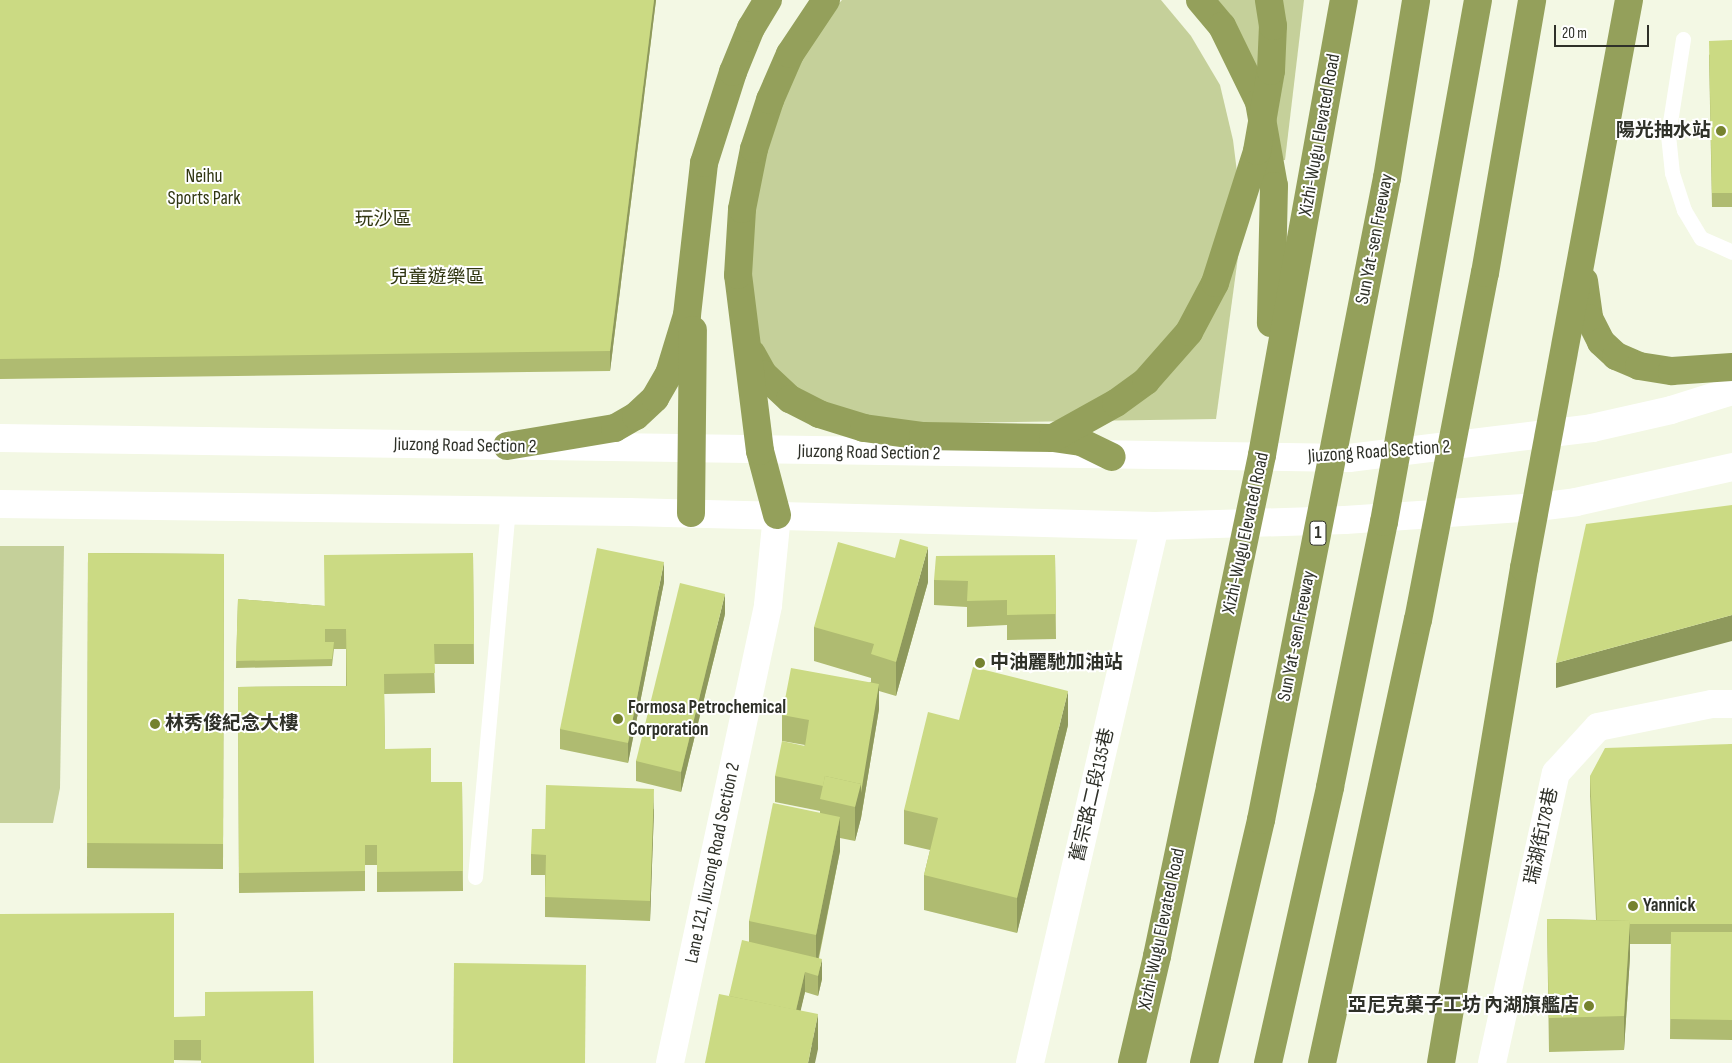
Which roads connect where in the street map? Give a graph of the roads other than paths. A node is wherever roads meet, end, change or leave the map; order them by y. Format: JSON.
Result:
{"nodes":[{"id":1,"x":768,"y":0,"type":"edge"},
{"id":2,"x":826,"y":0,"type":"edge"},
{"id":3,"x":1200,"y":0,"type":"edge"},
{"id":4,"x":1269,"y":0,"type":"edge"},
{"id":5,"x":1344,"y":0,"type":"edge"},
{"id":6,"x":1416,"y":0,"type":"edge"},
{"id":7,"x":1478,"y":0,"type":"edge"},
{"id":8,"x":1532,"y":0,"type":"edge"},
{"id":9,"x":1629,"y":0,"type":"edge"},
{"id":10,"x":1683,"y":39,"type":"dead end"},
{"id":11,"x":1584,"y":242,"type":"junction"},
{"id":12,"x":1732,"y":252,"type":"edge"},
{"id":13,"x":693,"y":271,"type":"junction"},
{"id":14,"x":748,"y":346,"type":"junction"},
{"id":15,"x":1732,"y":367,"type":"edge"},
{"id":16,"x":1732,"y":391,"type":"edge"},
{"id":17,"x":1550,"y":435,"type":"junction"},
{"id":18,"x":0,"y":438,"type":"edge"},
{"id":19,"x":1053,"y":438,"type":"junction"},
{"id":20,"x":507,"y":446,"type":"junction"},
{"id":21,"x":692,"y":449,"type":"junction"},
{"id":22,"x":760,"y":451,"type":"junction"},
{"id":23,"x":1262,"y":455,"type":"junction"},
{"id":24,"x":1112,"y":457,"type":"junction"},
{"id":25,"x":1732,"y":467,"type":"edge"},
{"id":26,"x":0,"y":504,"type":"edge"},
{"id":27,"x":1537,"y":507,"type":"junction"},
{"id":28,"x":508,"y":510,"type":"junction"},
{"id":29,"x":691,"y":513,"type":"junction"},
{"id":30,"x":777,"y":515,"type":"junction"},
{"id":31,"x":1155,"y":526,"type":"junction"},
{"id":32,"x":1732,"y":704,"type":"edge"},
{"id":33,"x":475,"y":878,"type":"dead end"},
{"id":34,"x":670,"y":1063,"type":"edge"},
{"id":35,"x":1030,"y":1063,"type":"edge"},
{"id":36,"x":1132,"y":1063,"type":"edge"},
{"id":37,"x":1204,"y":1063,"type":"edge"},
{"id":38,"x":1268,"y":1063,"type":"edge"},
{"id":39,"x":1322,"y":1063,"type":"edge"},
{"id":40,"x":1441,"y":1063,"type":"edge"},
{"id":41,"x":1492,"y":1063,"type":"edge"}],
"edges":[{"from":1,"to":13,"type":"highway"},
{"from":2,"to":14,"type":"highway"},
{"from":3,"to":23,"type":"highway"},
{"from":4,"to":19,"type":"highway"},
{"from":5,"to":23,"type":"highway","name":"Xizhi-Wugu Elevated Road"},
{"from":6,"to":37,"type":"highway","name":"Sun Yat-sen Freeway","number":"1"},
{"from":7,"to":38,"type":"highway"},
{"from":8,"to":39,"type":"highway"},
{"from":9,"to":11,"type":"highway"},
{"from":10,"to":12,"type":"lane"},
{"from":11,"to":15,"type":"highway"},
{"from":11,"to":17,"type":"highway"},
{"from":13,"to":20,"type":"highway"},
{"from":13,"to":21,"type":"highway"},
{"from":14,"to":19,"type":"highway"},
{"from":14,"to":22,"type":"highway"},
{"from":16,"to":17,"type":"main road","name":"Jiuzong Road Section 2"},
{"from":17,"to":24,"type":"main road","name":"Jiuzong Road Section 2"},
{"from":17,"to":27,"type":"highway"},
{"from":18,"to":20,"type":"main road","name":"Jiuzong Road Section 2"},
{"from":19,"to":24,"type":"highway"},
{"from":20,"to":21,"type":"main road","name":"Jiuzong Road Section 2"},
{"from":21,"to":22,"type":"main road","name":"Jiuzong Road Section 2"},
{"from":21,"to":29,"type":"highway"},
{"from":22,"to":24,"type":"main road","name":"Jiuzong Road Section 2"},
{"from":22,"to":30,"type":"highway"},
{"from":23,"to":36,"type":"highway","name":"Xizhi-Wugu Elevated Road"},
{"from":25,"to":27,"type":"main road"},
{"from":26,"to":28,"type":"main road"},
{"from":27,"to":31,"type":"main road"},
{"from":27,"to":40,"type":"highway"},
{"from":28,"to":29,"type":"main road"},
{"from":28,"to":33,"type":"lane"},
{"from":29,"to":30,"type":"main road"},
{"from":30,"to":31,"type":"main road"},
{"from":30,"to":34,"type":"main road","name":"Lane 121, Jiuzong Road Section 2"},
{"from":31,"to":35,"type":"main road","name":"舊宗路二段135巷"},
{"from":32,"to":41,"type":"main road","name":"瑞湖街178巷"}]}
